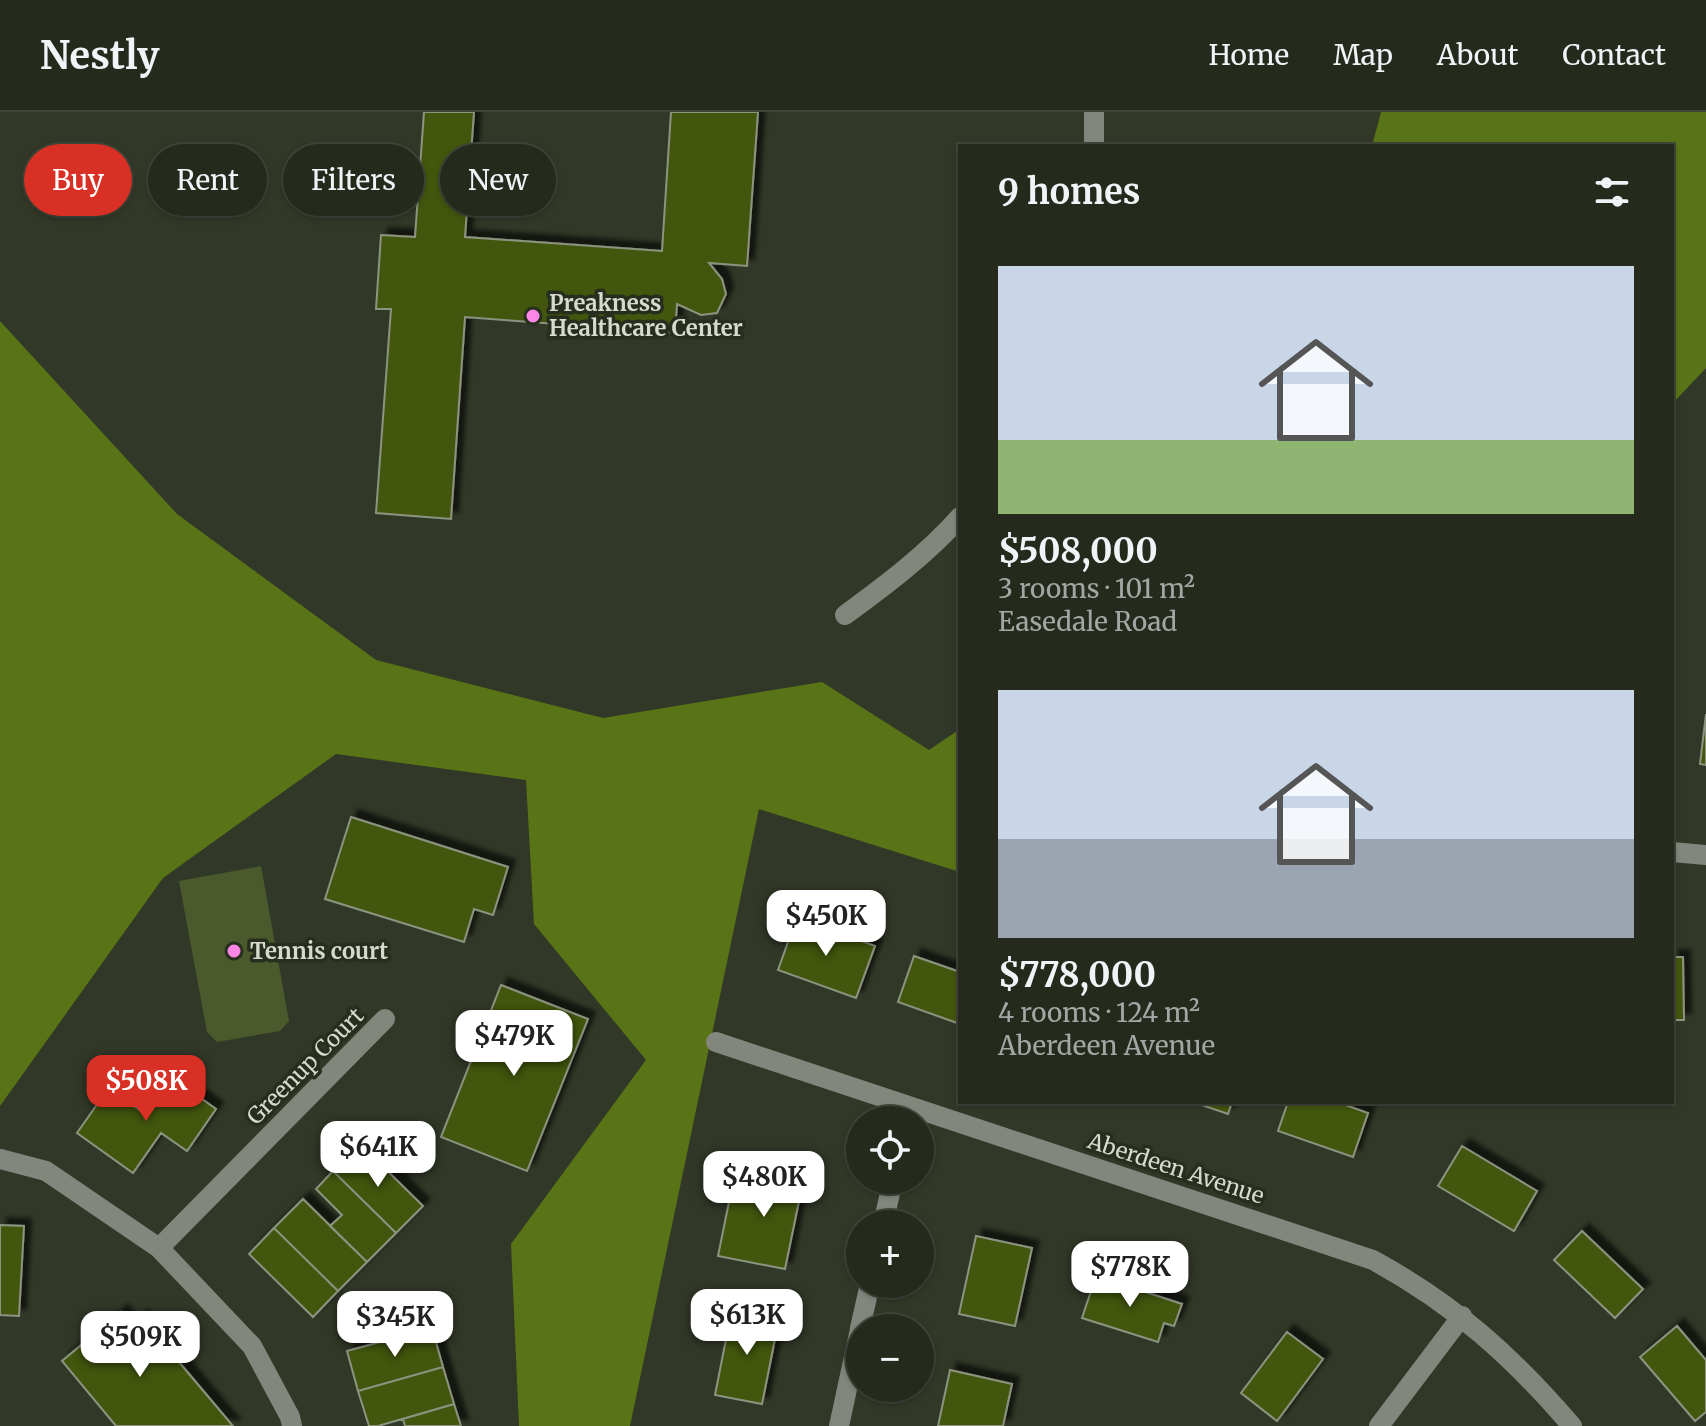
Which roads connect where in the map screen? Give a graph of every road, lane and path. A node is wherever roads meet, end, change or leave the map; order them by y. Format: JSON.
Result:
{"nodes":[{"id":1,"x":1094,"y":112,"type":"edge"},
{"id":2,"x":1094,"y":144,"type":"edge"},
{"id":3,"x":958,"y":519,"type":"edge"},
{"id":4,"x":845,"y":615,"type":"dead end"},
{"id":5,"x":1674,"y":852,"type":"edge"},
{"id":6,"x":1706,"y":855,"type":"edge"},
{"id":7,"x":385,"y":1019,"type":"dead end"},
{"id":8,"x":716,"y":1042,"type":"dead end"},
{"id":9,"x":888,"y":1106,"type":"edge"},
{"id":10,"x":934,"y":1122,"type":"edge"},
{"id":11,"x":0,"y":1159,"type":"edge"},
{"id":12,"x":159,"y":1248,"type":"junction"},
{"id":13,"x":1462,"y":1316,"type":"junction"},
{"id":14,"x":846,"y":1393,"type":"edge"},
{"id":15,"x":292,"y":1426,"type":"edge"},
{"id":16,"x":839,"y":1426,"type":"edge"},
{"id":17,"x":1379,"y":1426,"type":"edge"},
{"id":18,"x":1572,"y":1426,"type":"edge"}],
"edges":[{"from":1,"to":2,"type":"street"},
{"from":3,"to":4,"type":"street"},
{"from":5,"to":6,"type":"street"},
{"from":7,"to":12,"type":"street","name":"Greenup Court"},
{"from":8,"to":9,"type":"street","name":"Aberdeen Avenue"},
{"from":10,"to":13,"type":"street","name":"Aberdeen Avenue"},
{"from":11,"to":12,"type":"street"},
{"from":12,"to":15,"type":"street"},
{"from":13,"to":17,"type":"street"},
{"from":13,"to":18,"type":"street","name":"Aberdeen Avenue"},
{"from":14,"to":16,"type":"street"}]}
